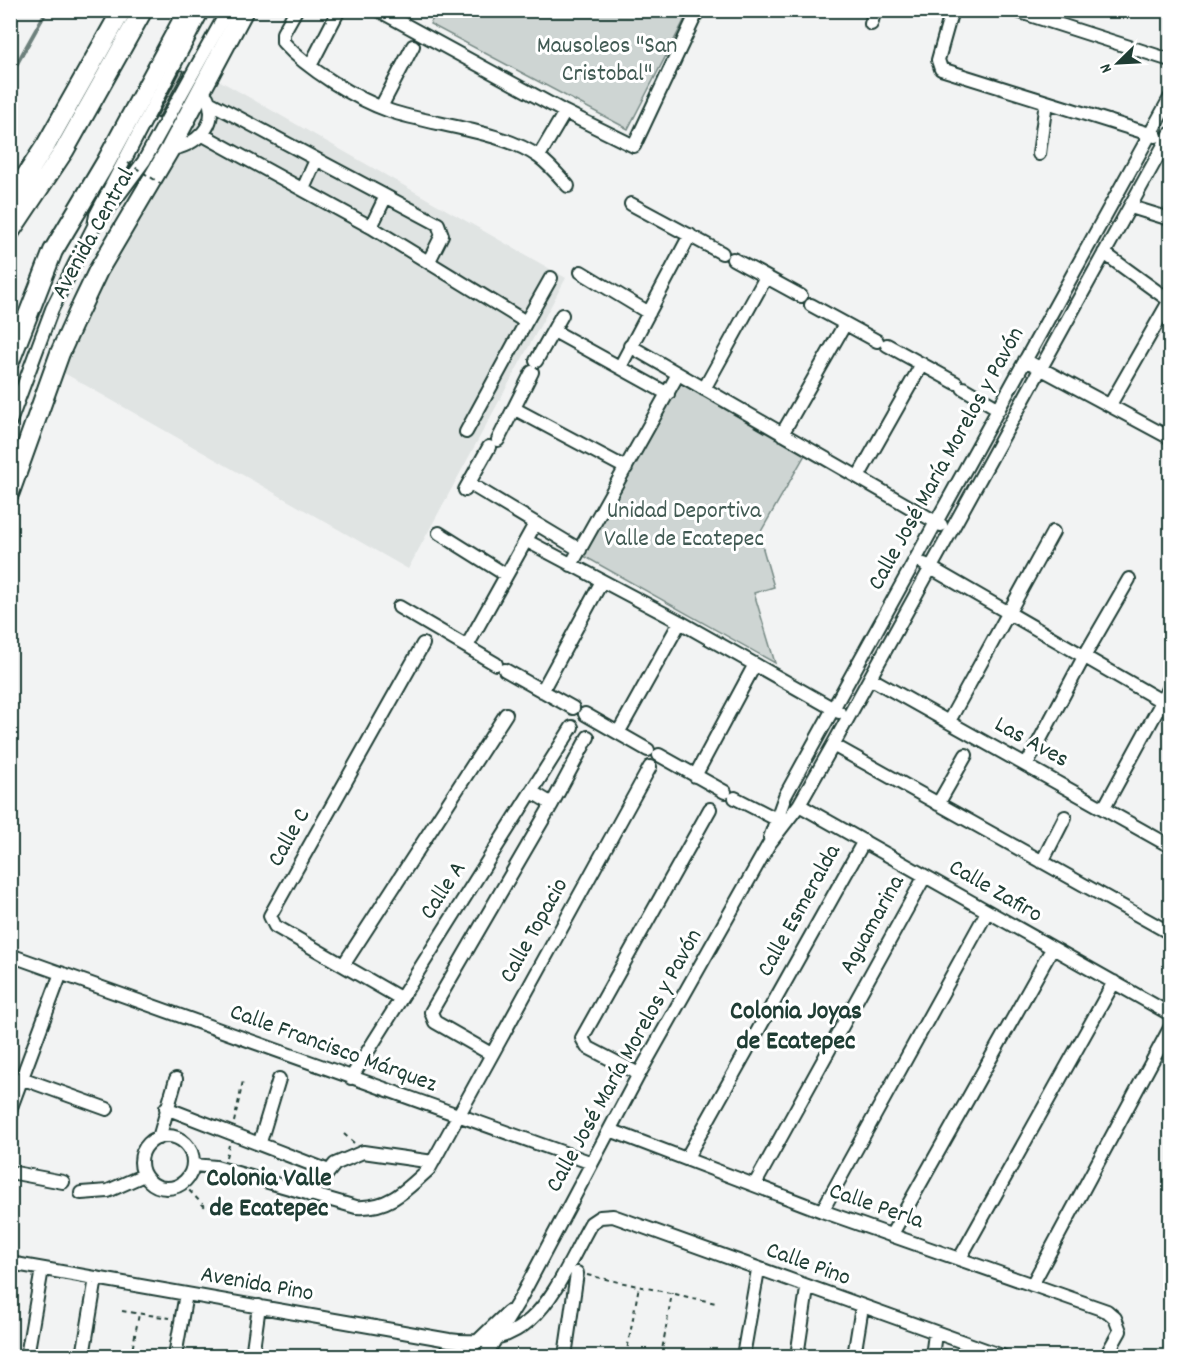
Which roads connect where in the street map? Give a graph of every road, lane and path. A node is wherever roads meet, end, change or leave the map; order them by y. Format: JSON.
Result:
{"nodes":[{"id":1,"x":122,"y":10,"type":"edge"},
{"id":2,"x":143,"y":10,"type":"edge"},
{"id":3,"x":188,"y":10,"type":"edge"},
{"id":4,"x":203,"y":10,"type":"edge"},
{"id":5,"x":228,"y":10,"type":"edge"},
{"id":6,"x":244,"y":10,"type":"edge"},
{"id":7,"x":296,"y":10,"type":"edge"},
{"id":8,"x":339,"y":10,"type":"edge"},
{"id":9,"x":378,"y":10,"type":"edge"},
{"id":10,"x":698,"y":10,"type":"edge"},
{"id":11,"x":875,"y":10,"type":"edge"},
{"id":12,"x":952,"y":10,"type":"edge"},
{"id":13,"x":1014,"y":10,"type":"edge"},
{"id":14,"x":871,"y":24,"type":"dead end"},
{"id":15,"x":413,"y":46,"type":"dead end"},
{"id":16,"x":1170,"y":60,"type":"edge"},
{"id":17,"x":311,"y":64,"type":"junction"},
{"id":18,"x":206,"y":96,"type":"junction"},
{"id":19,"x":1170,"y":98,"type":"edge"},
{"id":20,"x":1046,"y":102,"type":"junction"},
{"id":21,"x":381,"y":107,"type":"junction"},
{"id":22,"x":565,"y":112,"type":"junction"},
{"id":23,"x":1150,"y":134,"type":"junction"},
{"id":24,"x":203,"y":135,"type":"junction"},
{"id":25,"x":1169,"y":138,"type":"edge"},
{"id":26,"x":170,"y":149,"type":"junction"},
{"id":27,"x":1039,"y":154,"type":"dead end"},
{"id":28,"x":539,"y":156,"type":"junction"},
{"id":29,"x":316,"y":160,"type":"junction"},
{"id":30,"x":128,"y":163,"type":"dead end"},
{"id":31,"x":163,"y":185,"type":"dead end"},
{"id":32,"x":568,"y":186,"type":"dead end"},
{"id":33,"x":303,"y":189,"type":"junction"},
{"id":34,"x":384,"y":198,"type":"junction"},
{"id":35,"x":10,"y":200,"type":"edge"},
{"id":36,"x":631,"y":204,"type":"dead end"},
{"id":37,"x":1131,"y":207,"type":"junction"},
{"id":38,"x":1170,"y":219,"type":"edge"},
{"id":39,"x":94,"y":226,"type":"junction"},
{"id":40,"x":370,"y":227,"type":"junction"},
{"id":41,"x":10,"y":232,"type":"edge"},
{"id":42,"x":690,"y":235,"type":"junction"},
{"id":43,"x":1104,"y":252,"type":"junction"},
{"id":44,"x":429,"y":261,"type":"junction"},
{"id":45,"x":581,"y":272,"type":"dead end"},
{"id":46,"x":766,"y":277,"type":"junction"},
{"id":47,"x":552,"y":278,"type":"dead end"},
{"id":48,"x":801,"y":296,"type":"dead end"},
{"id":49,"x":1170,"y":300,"type":"edge"},
{"id":50,"x":811,"y":305,"type":"dead end"},
{"id":51,"x":649,"y":314,"type":"junction"},
{"id":52,"x":562,"y":315,"type":"dead end"},
{"id":53,"x":526,"y":322,"type":"junction"},
{"id":54,"x":845,"y":324,"type":"junction"},
{"id":55,"x":554,"y":331,"type":"junction"},
{"id":56,"x":630,"y":346,"type":"junction"},
{"id":57,"x":1026,"y":360,"type":"junction"},
{"id":58,"x":10,"y":361,"type":"edge"},
{"id":59,"x":922,"y":364,"type":"junction"},
{"id":60,"x":620,"y":367,"type":"junction"},
{"id":61,"x":1042,"y":367,"type":"junction"},
{"id":62,"x":678,"y":374,"type":"junction"},
{"id":63,"x":704,"y":389,"type":"junction"},
{"id":64,"x":668,"y":394,"type":"junction"},
{"id":65,"x":1111,"y":404,"type":"junction"},
{"id":66,"x":515,"y":409,"type":"junction"},
{"id":67,"x":999,"y":409,"type":"junction"},
{"id":68,"x":10,"y":422,"type":"edge"},
{"id":69,"x":466,"y":432,"type":"dead end"},
{"id":70,"x":782,"y":434,"type":"junction"},
{"id":71,"x":1170,"y":438,"type":"edge"},
{"id":72,"x":626,"y":468,"type":"junction"},
{"id":73,"x":858,"y":477,"type":"junction"},
{"id":74,"x":10,"y":492,"type":"edge"},
{"id":75,"x":936,"y":522,"type":"junction"},
{"id":76,"x":535,"y":524,"type":"junction"},
{"id":77,"x":950,"y":530,"type":"junction"},
{"id":78,"x":1053,"y":532,"type":"dead end"},
{"id":79,"x":439,"y":533,"type":"dead end"},
{"id":80,"x":527,"y":541,"type":"junction"},
{"id":81,"x":580,"y":550,"type":"junction"},
{"id":82,"x":915,"y":560,"type":"junction"},
{"id":83,"x":572,"y":565,"type":"junction"},
{"id":84,"x":929,"y":567,"type":"junction"},
{"id":85,"x":506,"y":575,"type":"junction"},
{"id":86,"x":1129,"y":579,"type":"dead end"},
{"id":87,"x":602,"y":581,"type":"junction"},
{"id":88,"x":399,"y":607,"type":"dead end"},
{"id":89,"x":1010,"y":613,"type":"junction"},
{"id":90,"x":680,"y":622,"type":"junction"},
{"id":91,"x":423,"y":644,"type":"dead end"},
{"id":92,"x":467,"y":646,"type":"junction"},
{"id":93,"x":1085,"y":655,"type":"junction"},
{"id":94,"x":754,"y":666,"type":"junction"},
{"id":95,"x":870,"y":678,"type":"junction"},
{"id":96,"x":1170,"y":687,"type":"edge"},
{"id":97,"x":542,"y":691,"type":"junction"},
{"id":98,"x":1166,"y":703,"type":"edge"},
{"id":99,"x":573,"y":708,"type":"dead end"},
{"id":100,"x":833,"y":709,"type":"junction"},
{"id":101,"x":506,"y":714,"type":"dead end"},
{"id":102,"x":585,"y":714,"type":"dead end"},
{"id":103,"x":847,"y":717,"type":"junction"},
{"id":104,"x":949,"y":721,"type":"junction"},
{"id":105,"x":572,"y":727,"type":"dead end"},
{"id":106,"x":618,"y":733,"type":"junction"},
{"id":107,"x":588,"y":736,"type":"dead end"},
{"id":108,"x":833,"y":745,"type":"junction"},
{"id":109,"x":966,"y":755,"type":"dead end"},
{"id":110,"x":1027,"y":764,"type":"junction"},
{"id":111,"x":650,"y":768,"type":"dead end"},
{"id":112,"x":695,"y":776,"type":"junction"},
{"id":113,"x":532,"y":792,"type":"junction"},
{"id":114,"x":552,"y":804,"type":"junction"},
{"id":115,"x":938,"y":804,"type":"junction"},
{"id":116,"x":799,"y":805,"type":"junction"},
{"id":117,"x":1104,"y":808,"type":"junction"},
{"id":118,"x":710,"y":809,"type":"dead end"},
{"id":119,"x":1065,"y":818,"type":"dead end"},
{"id":120,"x":781,"y":822,"type":"junction"},
{"id":121,"x":864,"y":841,"type":"junction"},
{"id":122,"x":1170,"y":846,"type":"edge"},
{"id":123,"x":1042,"y":862,"type":"junction"},
{"id":124,"x":925,"y":876,"type":"junction"},
{"id":125,"x":987,"y":912,"type":"junction"},
{"id":126,"x":1169,"y":927,"type":"edge"},
{"id":127,"x":1052,"y":949,"type":"junction"},
{"id":128,"x":10,"y":955,"type":"edge"},
{"id":129,"x":344,"y":964,"type":"junction"},
{"id":130,"x":61,"y":973,"type":"junction"},
{"id":131,"x":1114,"y":982,"type":"junction"},
{"id":132,"x":400,"y":998,"type":"junction"},
{"id":133,"x":1170,"y":1014,"type":"edge"},
{"id":134,"x":1170,"y":1028,"type":"edge"},
{"id":135,"x":491,"y":1054,"type":"junction"},
{"id":136,"x":639,"y":1074,"type":"junction"},
{"id":137,"x":21,"y":1078,"type":"junction"},
{"id":138,"x":351,"y":1078,"type":"junction"},
{"id":139,"x":176,"y":1079,"type":"dead end"},
{"id":140,"x":279,"y":1079,"type":"dead end"},
{"id":141,"x":166,"y":1108,"type":"junction"},
{"id":142,"x":107,"y":1109,"type":"dead end"},
{"id":143,"x":10,"y":1110,"type":"edge"},
{"id":144,"x":456,"y":1115,"type":"junction"},
{"id":145,"x":610,"y":1130,"type":"junction"},
{"id":146,"x":159,"y":1138,"type":"junction"},
{"id":147,"x":260,"y":1142,"type":"junction"},
{"id":148,"x":686,"y":1159,"type":"junction"},
{"id":149,"x":433,"y":1162,"type":"junction"},
{"id":150,"x":592,"y":1163,"type":"junction"},
{"id":151,"x":194,"y":1166,"type":"junction"},
{"id":152,"x":10,"y":1172,"type":"edge"},
{"id":153,"x":329,"y":1172,"type":"junction"},
{"id":154,"x":144,"y":1175,"type":"junction"},
{"id":155,"x":63,"y":1182,"type":"dead end"},
{"id":156,"x":183,"y":1184,"type":"junction"},
{"id":157,"x":754,"y":1184,"type":"junction"},
{"id":158,"x":81,"y":1192,"type":"dead end"},
{"id":159,"x":310,"y":1196,"type":"junction"},
{"id":160,"x":207,"y":1209,"type":"dead end"},
{"id":161,"x":822,"y":1211,"type":"junction"},
{"id":162,"x":892,"y":1234,"type":"junction"},
{"id":163,"x":960,"y":1258,"type":"junction"},
{"id":164,"x":10,"y":1263,"type":"edge"},
{"id":165,"x":42,"y":1269,"type":"junction"},
{"id":166,"x":758,"y":1270,"type":"junction"},
{"id":167,"x":577,"y":1273,"type":"joint"},
{"id":168,"x":96,"y":1278,"type":"junction"},
{"id":169,"x":1032,"y":1285,"type":"junction"},
{"id":170,"x":639,"y":1286,"type":"junction"},
{"id":171,"x":807,"y":1289,"type":"junction"},
{"id":172,"x":672,"y":1293,"type":"junction"},
{"id":173,"x":186,"y":1294,"type":"junction"},
{"id":174,"x":520,"y":1299,"type":"junction"},
{"id":175,"x":716,"y":1303,"type":"dead end"},
{"id":176,"x":259,"y":1306,"type":"junction"},
{"id":177,"x":862,"y":1307,"type":"junction"},
{"id":178,"x":122,"y":1311,"type":"dead end"},
{"id":179,"x":139,"y":1314,"type":"junction"},
{"id":180,"x":182,"y":1320,"type":"junction"},
{"id":181,"x":935,"y":1334,"type":"junction"},
{"id":182,"x":496,"y":1339,"type":"junction"},
{"id":183,"x":474,"y":1342,"type":"junction"},
{"id":184,"x":27,"y":1356,"type":"edge"},
{"id":185,"x":82,"y":1356,"type":"edge"},
{"id":186,"x":131,"y":1356,"type":"edge"},
{"id":187,"x":175,"y":1356,"type":"edge"},
{"id":188,"x":252,"y":1356,"type":"edge"},
{"id":189,"x":462,"y":1356,"type":"edge"},
{"id":190,"x":485,"y":1356,"type":"edge"},
{"id":191,"x":565,"y":1356,"type":"edge"},
{"id":192,"x":626,"y":1356,"type":"edge"},
{"id":193,"x":661,"y":1356,"type":"edge"},
{"id":194,"x":743,"y":1356,"type":"edge"},
{"id":195,"x":797,"y":1356,"type":"edge"},
{"id":196,"x":854,"y":1356,"type":"edge"},
{"id":197,"x":932,"y":1356,"type":"edge"},
{"id":198,"x":1002,"y":1356,"type":"edge"},
{"id":199,"x":1106,"y":1356,"type":"edge"}],
"edges":[{"from":1,"to":35,"type":"highway"},
{"from":2,"to":41,"type":"highway"},
{"from":3,"to":58,"type":"highway","name":"Avenida Central"},
{"from":4,"to":39,"type":"street"},
{"from":5,"to":39,"type":"street"},
{"from":6,"to":18,"type":"highway","name":"Avenida Central"},
{"from":7,"to":17,"type":"street"},
{"from":8,"to":17,"type":"street"},
{"from":9,"to":22,"type":"street"},
{"from":10,"to":22,"type":"street"},
{"from":11,"to":14,"type":"street"},
{"from":12,"to":20,"type":"street"},
{"from":13,"to":16,"type":"street"},
{"from":15,"to":21,"type":"street"},
{"from":17,"to":21,"type":"street"},
{"from":18,"to":24,"type":"street"},
{"from":18,"to":26,"type":"highway","name":"Avenida Central"},
{"from":18,"to":29,"type":"street"},
{"from":19,"to":23,"type":"street","name":"Calle José María Morelos y Pavón"},
{"from":20,"to":23,"type":"street"},
{"from":20,"to":27,"type":"street"},
{"from":21,"to":28,"type":"street"},
{"from":22,"to":28,"type":"street"},
{"from":23,"to":25,"type":"street"},
{"from":23,"to":57,"type":"street","name":"Calle José María Morelos y Pavón"},
{"from":24,"to":26,"type":"street"},
{"from":24,"to":33,"type":"street"},
{"from":25,"to":37,"type":"street","name":"Calle José María Morelos y Pavón"},
{"from":26,"to":74,"type":"highway","name":"Avenida Central"},
{"from":28,"to":32,"type":"street"},
{"from":29,"to":33,"type":"street"},
{"from":29,"to":34,"type":"street"},
{"from":30,"to":31,"type":"path","bridge":true},
{"from":33,"to":40,"type":"street"},
{"from":34,"to":40,"type":"street"},
{"from":34,"to":44,"type":"street"},
{"from":36,"to":42,"type":"street"},
{"from":37,"to":38,"type":"street"},
{"from":37,"to":43,"type":"street","name":"Calle José María Morelos y Pavón"},
{"from":39,"to":68,"type":"street"},
{"from":40,"to":44,"type":"street"},
{"from":42,"to":46,"type":"street"},
{"from":42,"to":51,"type":"street"},
{"from":43,"to":49,"type":"street"},
{"from":43,"to":61,"type":"street","name":"Calle José María Morelos y Pavón"},
{"from":44,"to":53,"type":"street"},
{"from":45,"to":51,"type":"street"},
{"from":46,"to":48,"type":"street"},
{"from":46,"to":63,"type":"street"},
{"from":47,"to":53,"type":"street"},
{"from":49,"to":65,"type":"street"},
{"from":50,"to":54,"type":"street"},
{"from":51,"to":56,"type":"street"},
{"from":52,"to":55,"type":"street"},
{"from":53,"to":69,"type":"street"},
{"from":54,"to":59,"type":"street"},
{"from":54,"to":70,"type":"street"},
{"from":55,"to":60,"type":"street"},
{"from":55,"to":66,"type":"street"},
{"from":56,"to":60,"type":"street"},
{"from":56,"to":62,"type":"street"},
{"from":57,"to":61,"type":"street"},
{"from":57,"to":67,"type":"street","name":"Calle José María Morelos y Pavón"},
{"from":59,"to":67,"type":"street"},
{"from":59,"to":73,"type":"street"},
{"from":60,"to":64,"type":"street"},
{"from":61,"to":65,"type":"street"},
{"from":61,"to":77,"type":"street","name":"Calle José María Morelos y Pavón"},
{"from":62,"to":63,"type":"street"},
{"from":62,"to":64,"type":"street"},
{"from":63,"to":70,"type":"street"},
{"from":64,"to":72,"type":"street"},
{"from":65,"to":71,"type":"street"},
{"from":66,"to":72,"type":"street"},
{"from":66,"to":76,"type":"street"},
{"from":67,"to":75,"type":"street","name":"Calle José María Morelos y Pavón"},
{"from":70,"to":73,"type":"street"},
{"from":72,"to":81,"type":"street"},
{"from":73,"to":75,"type":"street"},
{"from":75,"to":77,"type":"street"},
{"from":75,"to":82,"type":"street","name":"Calle José María Morelos y Pavón"},
{"from":76,"to":80,"type":"street"},
{"from":76,"to":81,"type":"street"},
{"from":77,"to":84,"type":"street","name":"Calle José María Morelos y Pavón"},
{"from":78,"to":89,"type":"street"},
{"from":79,"to":85,"type":"street"},
{"from":80,"to":83,"type":"street"},
{"from":80,"to":85,"type":"street"},
{"from":81,"to":83,"type":"street"},
{"from":82,"to":84,"type":"street"},
{"from":82,"to":100,"type":"street","name":"Calle José María Morelos y Pavón"},
{"from":83,"to":87,"type":"street"},
{"from":84,"to":89,"type":"street"},
{"from":84,"to":95,"type":"street","name":"Calle José María Morelos y Pavón"},
{"from":85,"to":92,"type":"street"},
{"from":86,"to":93,"type":"street"},
{"from":87,"to":90,"type":"street"},
{"from":87,"to":97,"type":"street"},
{"from":88,"to":92,"type":"street"},
{"from":89,"to":93,"type":"street"},
{"from":89,"to":104,"type":"street"},
{"from":90,"to":94,"type":"street"},
{"from":90,"to":106,"type":"street"},
{"from":91,"to":129,"type":"street","name":"Calle C"},
{"from":92,"to":97,"type":"street"},
{"from":93,"to":98,"type":"street"},
{"from":93,"to":110,"type":"street"},
{"from":94,"to":100,"type":"street"},
{"from":94,"to":112,"type":"street"},
{"from":95,"to":103,"type":"street","name":"Calle José María Morelos y Pavón"},
{"from":95,"to":104,"type":"street","name":"Las Aves"},
{"from":96,"to":98,"type":"street"},
{"from":97,"to":99,"type":"street"},
{"from":98,"to":117,"type":"street"},
{"from":100,"to":103,"type":"street"},
{"from":100,"to":120,"type":"street","name":"Calle José María Morelos y Pavón"},
{"from":101,"to":129,"type":"street"},
{"from":102,"to":106,"type":"street"},
{"from":103,"to":108,"type":"street","name":"Calle José María Morelos y Pavón"},
{"from":104,"to":110,"type":"street","name":"Las Aves"},
{"from":105,"to":113,"type":"street","name":"Calle A"},
{"from":106,"to":112,"type":"street"},
{"from":107,"to":114,"type":"street"},
{"from":108,"to":115,"type":"street"},
{"from":108,"to":116,"type":"street","name":"Calle José María Morelos y Pavón"},
{"from":109,"to":115,"type":"street"},
{"from":110,"to":117,"type":"street","name":"Las Aves"},
{"from":111,"to":135,"type":"street","name":"Calle Topacio"},
{"from":112,"to":120,"type":"street"},
{"from":113,"to":114,"type":"street"},
{"from":113,"to":132,"type":"street","name":"Calle A"},
{"from":114,"to":135,"type":"street"},
{"from":115,"to":123,"type":"street"},
{"from":116,"to":120,"type":"street","name":"Calle José María Morelos y Pavón"},
{"from":116,"to":121,"type":"street","name":"Calle Zafiro"},
{"from":117,"to":122,"type":"street","name":"Las Aves"},
{"from":118,"to":136,"type":"street"},
{"from":119,"to":123,"type":"street"},
{"from":120,"to":136,"type":"street","name":"Calle José María Morelos y Pavón"},
{"from":121,"to":124,"type":"street","name":"Calle Zafiro"},
{"from":121,"to":148,"type":"street","name":"Calle Esmeralda"},
{"from":123,"to":126,"type":"street"},
{"from":124,"to":125,"type":"street","name":"Calle Zafiro"},
{"from":124,"to":157,"type":"street","name":"Aguamarina"},
{"from":125,"to":127,"type":"street","name":"Calle Zafiro"},
{"from":125,"to":161,"type":"street"},
{"from":127,"to":131,"type":"street","name":"Calle Zafiro"},
{"from":127,"to":162,"type":"street"},
{"from":128,"to":130,"type":"street","name":"Calle Francisco Márquez"},
{"from":129,"to":132,"type":"street","name":"Calle C"},
{"from":130,"to":137,"type":"street"},
{"from":130,"to":138,"type":"street","name":"Calle Francisco Márquez"},
{"from":131,"to":133,"type":"street","name":"Calle Zafiro"},
{"from":131,"to":163,"type":"street"},
{"from":132,"to":138,"type":"street","name":"Calle A"},
{"from":134,"to":169,"type":"street"},
{"from":135,"to":144,"type":"street","name":"Calle Topacio"},
{"from":136,"to":145,"type":"street","name":"Calle José María Morelos y Pavón"},
{"from":137,"to":142,"type":"street"},
{"from":137,"to":143,"type":"street"},
{"from":138,"to":144,"type":"street","name":"Calle Francisco Márquez"},
{"from":139,"to":141,"type":"street"},
{"from":140,"to":147,"type":"street"},
{"from":141,"to":146,"type":"street"},
{"from":141,"to":147,"type":"street"},
{"from":144,"to":149,"type":"street","name":"Calle Topacio"},
{"from":144,"to":150,"type":"street","name":"Calle Francisco Márquez"},
{"from":145,"to":148,"type":"street","name":"Calle Perla"},
{"from":145,"to":150,"type":"street","name":"Calle José María Morelos y Pavón"},
{"from":146,"to":151,"type":"street"},
{"from":146,"to":154,"type":"street"},
{"from":147,"to":153,"type":"street"},
{"from":148,"to":157,"type":"street","name":"Calle Perla"},
{"from":149,"to":153,"type":"street"},
{"from":149,"to":159,"type":"street","name":"Calle Topacio"},
{"from":150,"to":174,"type":"street","name":"Calle José María Morelos y Pavón"},
{"from":151,"to":156,"type":"street"},
{"from":151,"to":159,"type":"street","name":"Calle Topacio"},
{"from":152,"to":155,"type":"street"},
{"from":153,"to":159,"type":"street"},
{"from":154,"to":156,"type":"street"},
{"from":154,"to":158,"type":"street"},
{"from":156,"to":160,"type":"path"},
{"from":157,"to":161,"type":"street","name":"Calle Perla"},
{"from":161,"to":162,"type":"street","name":"Calle Perla"},
{"from":162,"to":163,"type":"street","name":"Calle Perla"},
{"from":163,"to":169,"type":"street","name":"Calle Perla"},
{"from":164,"to":165,"type":"street","name":"Avenida Pino"},
{"from":165,"to":168,"type":"street","name":"Avenida Pino"},
{"from":165,"to":184,"type":"street"},
{"from":166,"to":171,"type":"street","name":"Calle Pino"},
{"from":166,"to":182,"type":"street","name":"Calle Pino"},
{"from":166,"to":194,"type":"street"},
{"from":167,"to":170,"type":"path"},
{"from":167,"to":191,"type":"street"},
{"from":168,"to":173,"type":"street","name":"Avenida Pino"},
{"from":168,"to":185,"type":"street"},
{"from":169,"to":199,"type":"street","name":"Calle Perla"},
{"from":170,"to":172,"type":"path"},
{"from":170,"to":192,"type":"path"},
{"from":171,"to":177,"type":"street","name":"Calle Pino"},
{"from":171,"to":195,"type":"street"},
{"from":172,"to":175,"type":"path"},
{"from":172,"to":193,"type":"path"},
{"from":173,"to":176,"type":"street","name":"Avenida Pino"},
{"from":173,"to":180,"type":"street"},
{"from":174,"to":182,"type":"street","name":"Calle José María Morelos y Pavón"},
{"from":174,"to":183,"type":"street","name":"Calle José María Morelos y Pavón"},
{"from":176,"to":183,"type":"street","name":"Avenida Pino"},
{"from":176,"to":188,"type":"street"},
{"from":177,"to":181,"type":"street","name":"Calle Pino"},
{"from":177,"to":196,"type":"street"},
{"from":178,"to":179,"type":"path"},
{"from":179,"to":180,"type":"path"},
{"from":179,"to":186,"type":"path"},
{"from":180,"to":187,"type":"street"},
{"from":181,"to":197,"type":"street"},
{"from":181,"to":198,"type":"street","name":"Calle Pino"},
{"from":182,"to":183,"type":"street","name":"Avenida Pino"},
{"from":182,"to":190,"type":"street","name":"Calle José María Morelos y Pavón"},
{"from":183,"to":189,"type":"street","name":"Calle José María Morelos y Pavón"}]}
